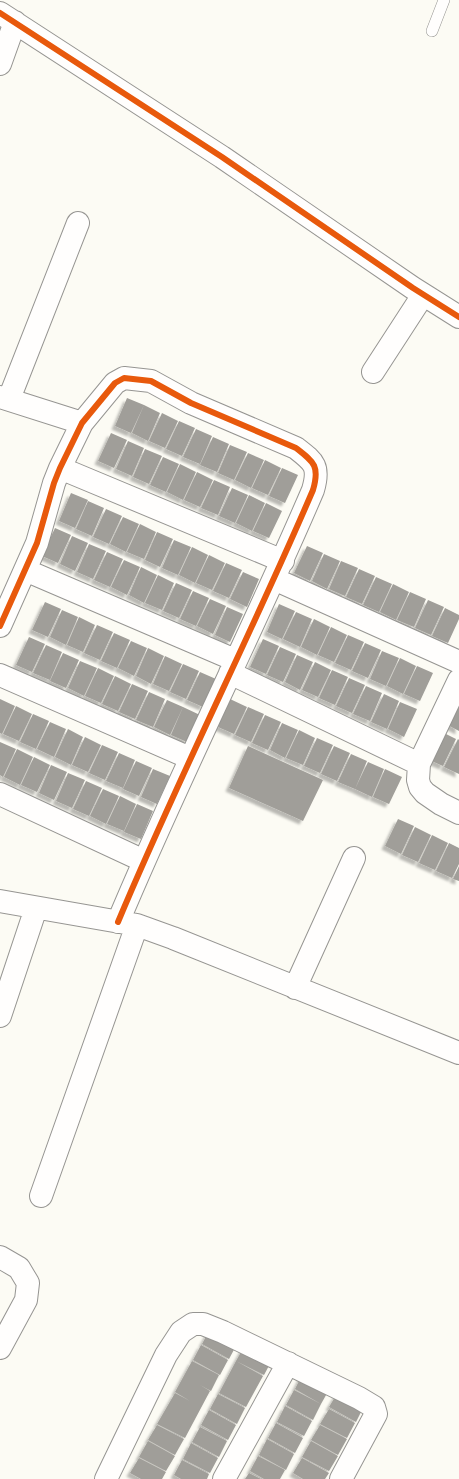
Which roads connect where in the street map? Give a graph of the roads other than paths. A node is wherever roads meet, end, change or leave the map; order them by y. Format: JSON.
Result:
{"nodes":[{"id":1,"x":444,"y":0,"type":"edge"},
{"id":2,"x":7,"y":18,"type":"edge"},
{"id":3,"x":432,"y":31,"type":"dead end"},
{"id":4,"x":0,"y":64,"type":"edge"},
{"id":5,"x":78,"y":223,"type":"dead end"},
{"id":6,"x":423,"y":295,"type":"junction"},
{"id":7,"x":459,"y":317,"type":"edge"},
{"id":8,"x":373,"y":372,"type":"dead end"},
{"id":9,"x":5,"y":398,"type":"edge"},
{"id":10,"x":82,"y":423,"type":"junction"},
{"id":11,"x":60,"y":468,"type":"junction"},
{"id":12,"x":25,"y":570,"type":"junction"},
{"id":13,"x":278,"y":570,"type":"junction"},
{"id":14,"x":0,"y":626,"type":"edge"},
{"id":15,"x":459,"y":662,"type":"edge"},
{"id":16,"x":232,"y":667,"type":"junction"},
{"id":17,"x":0,"y":675,"type":"edge"},
{"id":18,"x":459,"y":680,"type":"edge"},
{"id":19,"x":190,"y":758,"type":"junction"},
{"id":20,"x":418,"y":764,"type":"junction"},
{"id":21,"x":0,"y":794,"type":"edge"},
{"id":22,"x":459,"y":813,"type":"edge"},
{"id":23,"x":354,"y":858,"type":"dead end"},
{"id":24,"x":144,"y":861,"type":"junction"},
{"id":25,"x":0,"y":901,"type":"edge"},
{"id":26,"x":36,"y":908,"type":"junction"},
{"id":27,"x":128,"y":924,"type":"junction"},
{"id":28,"x":295,"y":988,"type":"junction"},
{"id":29,"x":0,"y":1016,"type":"edge"},
{"id":30,"x":459,"y":1053,"type":"edge"},
{"id":31,"x":41,"y":1196,"type":"dead end"},
{"id":32,"x":0,"y":1257,"type":"edge"},
{"id":33,"x":0,"y":1348,"type":"edge"},
{"id":34,"x":288,"y":1363,"type":"junction"},
{"id":35,"x":110,"y":1477,"type":"edge"},
{"id":36,"x":224,"y":1479,"type":"edge"},
{"id":37,"x":341,"y":1479,"type":"edge"}],
"edges":[{"from":1,"to":3,"type":"lane"},
{"from":2,"to":4,"type":"street"},
{"from":2,"to":6,"type":"street"},
{"from":5,"to":9,"type":"street"},
{"from":6,"to":7,"type":"street"},
{"from":6,"to":8,"type":"street"},
{"from":9,"to":10,"type":"street"},
{"from":10,"to":11,"type":"street"},
{"from":10,"to":13,"type":"street"},
{"from":11,"to":12,"type":"street"},
{"from":11,"to":13,"type":"street"},
{"from":12,"to":14,"type":"street"},
{"from":12,"to":16,"type":"street"},
{"from":13,"to":15,"type":"street"},
{"from":13,"to":16,"type":"street"},
{"from":16,"to":19,"type":"street"},
{"from":16,"to":20,"type":"street"},
{"from":17,"to":19,"type":"street"},
{"from":18,"to":20,"type":"street"},
{"from":19,"to":24,"type":"street"},
{"from":20,"to":22,"type":"street"},
{"from":21,"to":24,"type":"street"},
{"from":23,"to":28,"type":"street"},
{"from":24,"to":27,"type":"street"},
{"from":25,"to":26,"type":"street"},
{"from":26,"to":27,"type":"street"},
{"from":26,"to":29,"type":"street"},
{"from":27,"to":28,"type":"street"},
{"from":27,"to":31,"type":"street"},
{"from":28,"to":30,"type":"street"},
{"from":32,"to":33,"type":"street"},
{"from":34,"to":35,"type":"street"},
{"from":34,"to":36,"type":"street"},
{"from":34,"to":37,"type":"street"}]}
